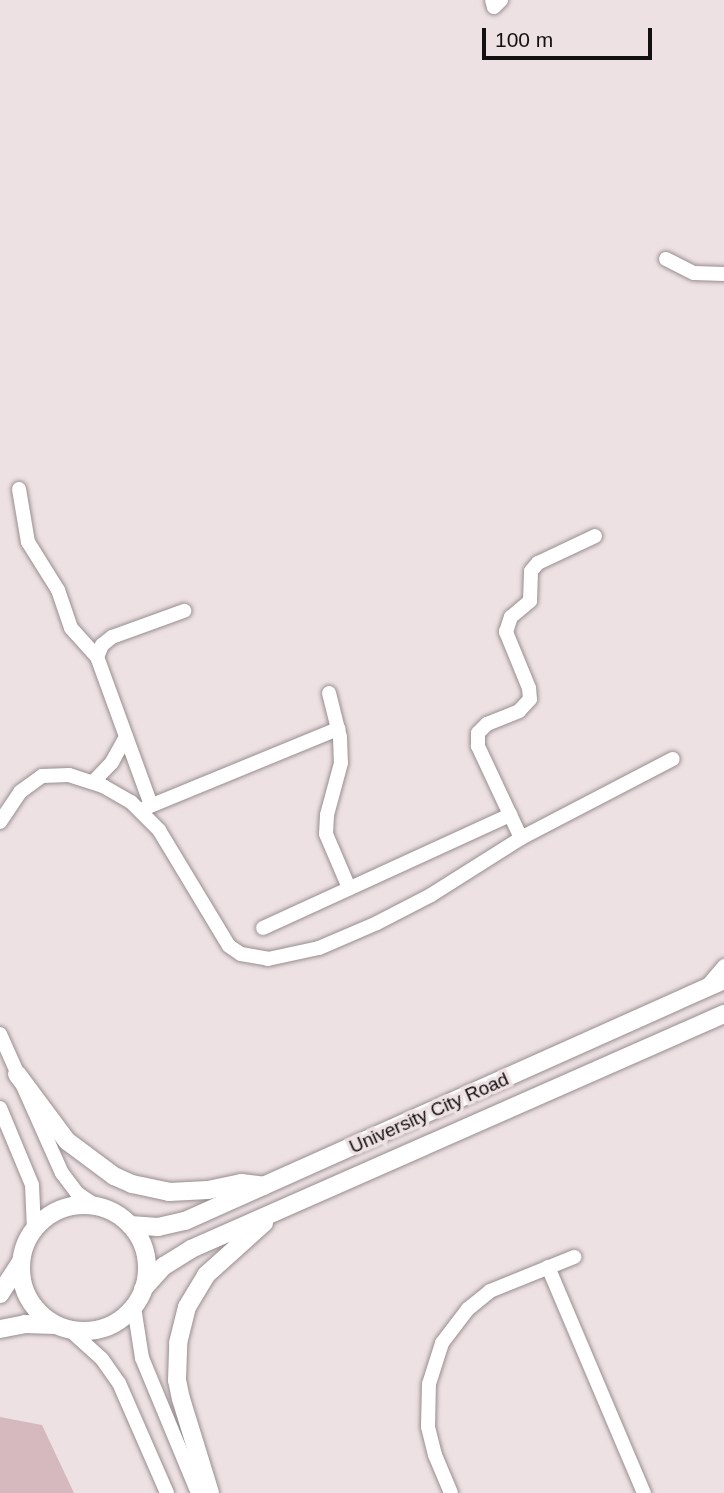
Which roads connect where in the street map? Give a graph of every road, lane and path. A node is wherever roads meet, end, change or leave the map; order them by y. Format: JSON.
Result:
{"nodes":[{"id":1,"x":492,"y":0,"type":"edge"},
{"id":2,"x":501,"y":0,"type":"edge"},
{"id":3,"x":666,"y":259,"type":"dead end"},
{"id":4,"x":724,"y":274,"type":"edge"},
{"id":5,"x":19,"y":489,"type":"dead end"},
{"id":6,"x":595,"y":536,"type":"dead end"},
{"id":7,"x":184,"y":611,"type":"dead end"},
{"id":8,"x":97,"y":657,"type":"junction"},
{"id":9,"x":329,"y":693,"type":"dead end"},
{"id":10,"x":338,"y":729,"type":"junction"},
{"id":11,"x":126,"y":737,"type":"junction"},
{"id":12,"x":673,"y":759,"type":"dead end"},
{"id":13,"x":93,"y":782,"type":"junction"},
{"id":14,"x":146,"y":808,"type":"junction"},
{"id":15,"x":510,"y":816,"type":"junction"},
{"id":16,"x":0,"y":822,"type":"edge"},
{"id":17,"x":521,"y":838,"type":"junction"},
{"id":18,"x":349,"y":888,"type":"junction"},
{"id":19,"x":263,"y":928,"type":"dead end"},
{"id":20,"x":724,"y":966,"type":"edge"},
{"id":21,"x":724,"y":980,"type":"edge"},
{"id":22,"x":705,"y":989,"type":"junction"},
{"id":23,"x":724,"y":1014,"type":"edge"},
{"id":24,"x":0,"y":1034,"type":"edge"},
{"id":25,"x":17,"y":1074,"type":"junction"},
{"id":26,"x":0,"y":1108,"type":"edge"},
{"id":27,"x":264,"y":1186,"type":"junction"},
{"id":28,"x":98,"y":1207,"type":"junction"},
{"id":29,"x":270,"y":1214,"type":"junction"},
{"id":30,"x":130,"y":1225,"type":"junction"},
{"id":31,"x":34,"y":1229,"type":"junction"},
{"id":32,"x":573,"y":1257,"type":"dead end"},
{"id":33,"x":21,"y":1262,"type":"junction"},
{"id":34,"x":548,"y":1267,"type":"junction"},
{"id":35,"x":143,"y":1289,"type":"junction"},
{"id":36,"x":0,"y":1294,"type":"edge"},
{"id":37,"x":134,"y":1307,"type":"junction"},
{"id":38,"x":63,"y":1328,"type":"junction"},
{"id":39,"x":0,"y":1329,"type":"edge"},
{"id":40,"x":167,"y":1493,"type":"edge"},
{"id":41,"x":198,"y":1493,"type":"edge"},
{"id":42,"x":210,"y":1493,"type":"edge"},
{"id":43,"x":451,"y":1493,"type":"edge"},
{"id":44,"x":644,"y":1493,"type":"edge"}],
"edges":[{"from":1,"to":2,"type":"street"},
{"from":3,"to":4,"type":"street"},
{"from":5,"to":8,"type":"street"},
{"from":6,"to":15,"type":"street"},
{"from":7,"to":8,"type":"street"},
{"from":8,"to":11,"type":"street"},
{"from":9,"to":10,"type":"street"},
{"from":10,"to":14,"type":"street"},
{"from":10,"to":18,"type":"street"},
{"from":11,"to":13,"type":"street"},
{"from":11,"to":14,"type":"street"},
{"from":12,"to":17,"type":"street"},
{"from":13,"to":14,"type":"street"},
{"from":13,"to":16,"type":"street"},
{"from":14,"to":17,"type":"street"},
{"from":15,"to":17,"type":"street"},
{"from":15,"to":18,"type":"street"},
{"from":18,"to":19,"type":"street"},
{"from":20,"to":22,"type":"street"},
{"from":21,"to":22,"type":"main road","name":"University City Road"},
{"from":22,"to":27,"type":"main road","name":"University City Road"},
{"from":23,"to":29,"type":"main road","name":"University City Road"},
{"from":24,"to":25,"type":"street"},
{"from":25,"to":27,"type":"main road"},
{"from":25,"to":28,"type":"street"},
{"from":26,"to":31,"type":"street"},
{"from":27,"to":30,"type":"main road","name":"University City Road"},
{"from":28,"to":30,"type":"main road"},
{"from":28,"to":31,"type":"main road"},
{"from":29,"to":35,"type":"main road","name":"University City Road"},
{"from":29,"to":42,"type":"main road"},
{"from":30,"to":35,"type":"main road"},
{"from":31,"to":33,"type":"main road"},
{"from":32,"to":34,"type":"street"},
{"from":33,"to":36,"type":"main road"},
{"from":33,"to":38,"type":"main road"},
{"from":34,"to":43,"type":"street"},
{"from":34,"to":44,"type":"street"},
{"from":35,"to":37,"type":"main road"},
{"from":37,"to":38,"type":"main road"},
{"from":37,"to":41,"type":"street"},
{"from":38,"to":39,"type":"main road"},
{"from":38,"to":40,"type":"street"}]}
